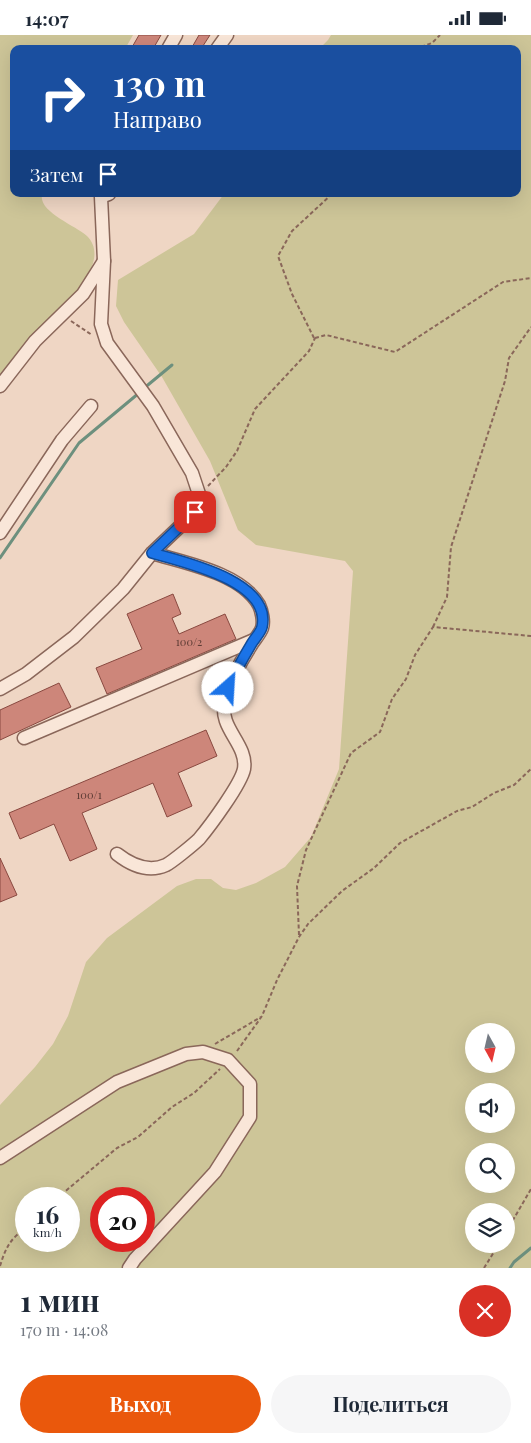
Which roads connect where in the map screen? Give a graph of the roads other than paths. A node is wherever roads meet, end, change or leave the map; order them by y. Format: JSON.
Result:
{"nodes":[{"id":1,"x":104,"y":197,"type":"edge"},
{"id":2,"x":104,"y":261,"type":"junction"},
{"id":3,"x":0,"y":386,"type":"edge"},
{"id":4,"x":91,"y":406,"type":"dead end"},
{"id":5,"x":0,"y":533,"type":"edge"},
{"id":6,"x":152,"y":553,"type":"junction"},
{"id":7,"x":254,"y":640,"type":"junction"},
{"id":8,"x":0,"y":689,"type":"edge"},
{"id":9,"x":24,"y":738,"type":"dead end"},
{"id":10,"x":117,"y":854,"type":"dead end"},
{"id":11,"x":0,"y":1158,"type":"edge"},
{"id":12,"x":129,"y":1268,"type":"edge"}],
"edges":[{"from":1,"to":2,"type":"street"},
{"from":2,"to":3,"type":"street"},
{"from":2,"to":6,"type":"street"},
{"from":4,"to":5,"type":"street"},
{"from":6,"to":7,"type":"street"},
{"from":6,"to":8,"type":"street"},
{"from":7,"to":9,"type":"street"},
{"from":7,"to":10,"type":"street"},
{"from":11,"to":12,"type":"street"}]}
